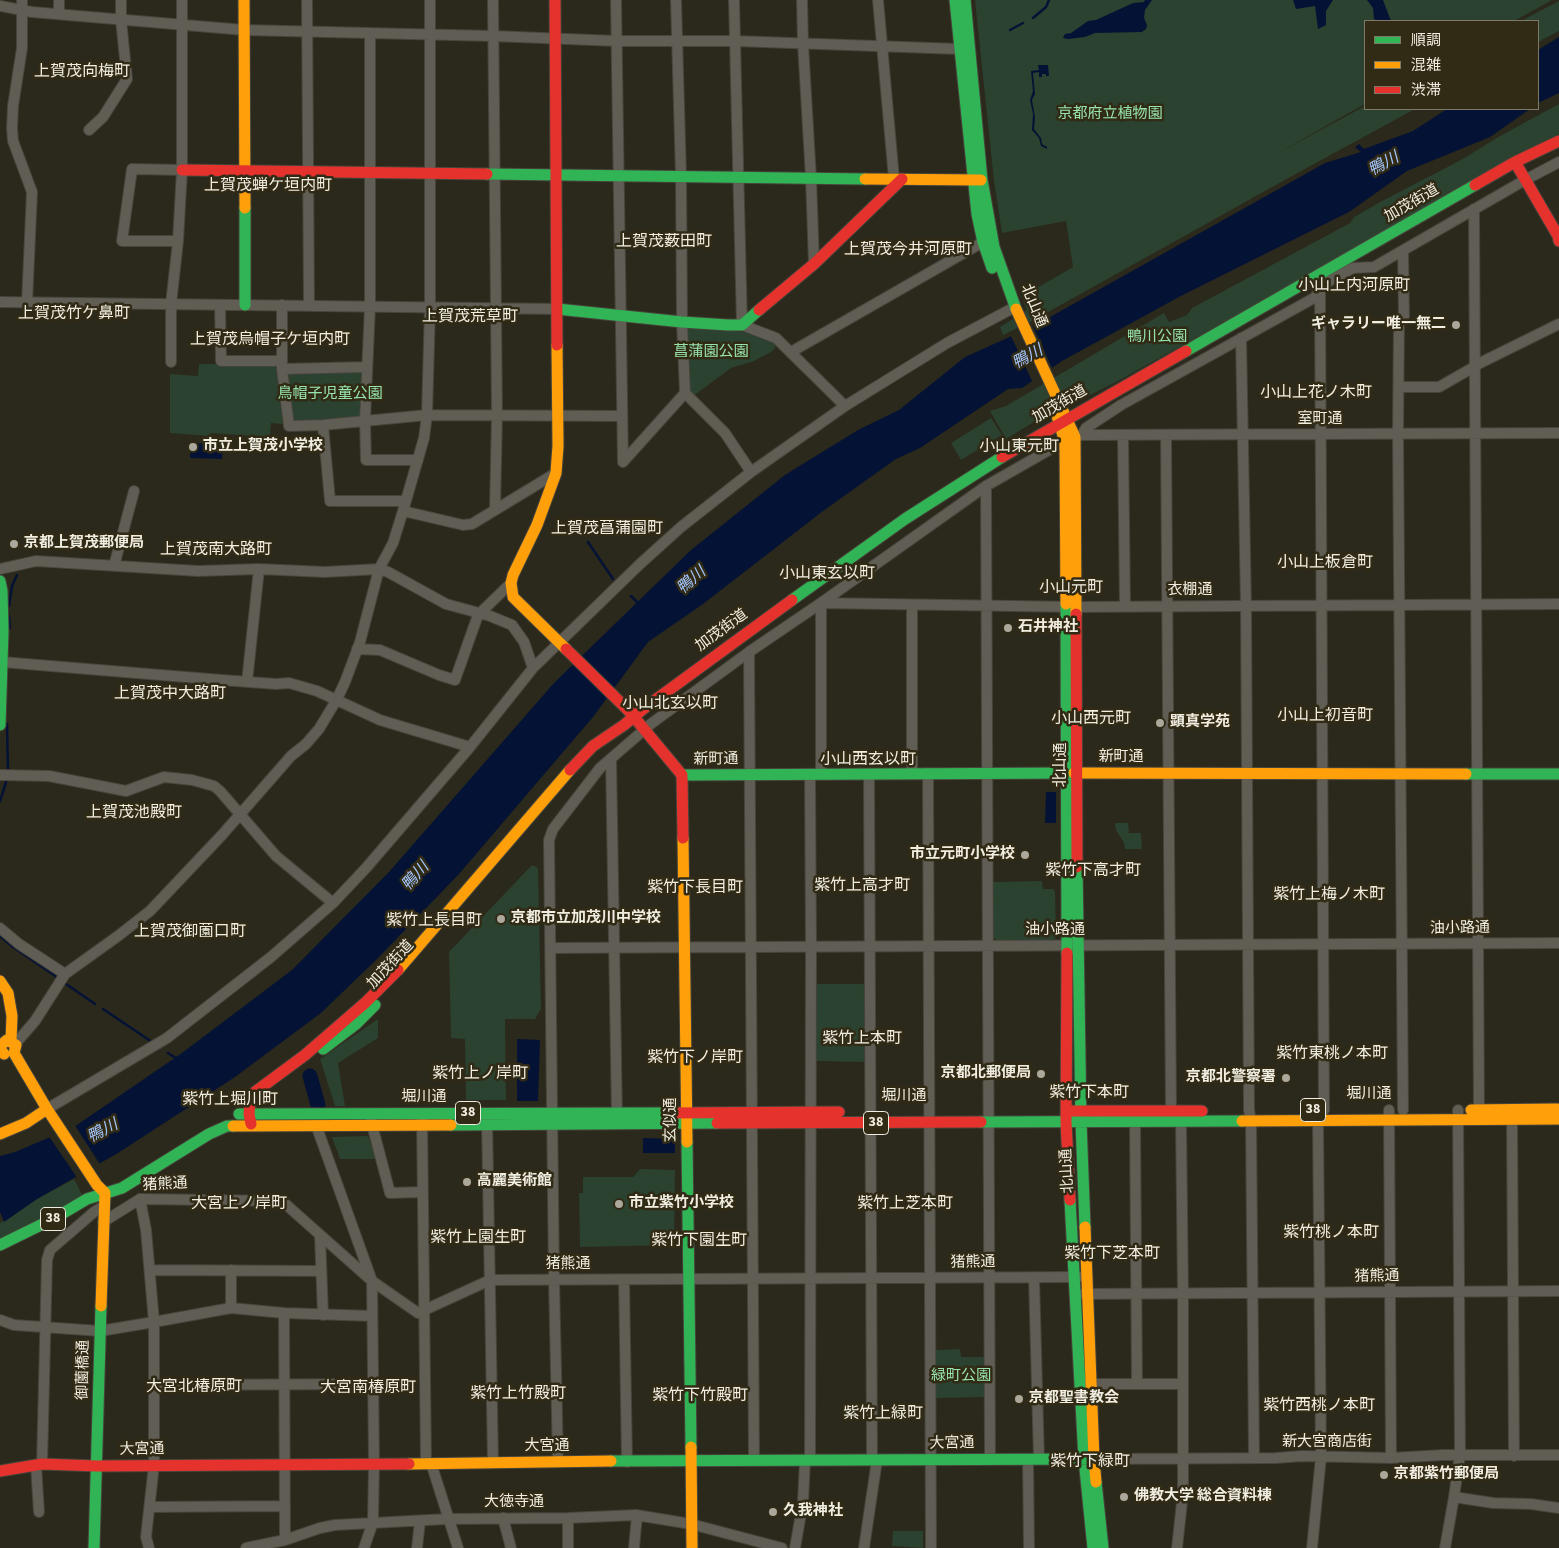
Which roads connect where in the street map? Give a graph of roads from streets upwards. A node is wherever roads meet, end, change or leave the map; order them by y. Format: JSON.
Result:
{"nodes":[{"id":1,"x":58,"y":0,"type":"edge"},
{"id":2,"x":121,"y":0,"type":"edge"},
{"id":3,"x":182,"y":0,"type":"edge"},
{"id":4,"x":244,"y":0,"type":"edge"},
{"id":5,"x":308,"y":0,"type":"edge"},
{"id":6,"x":430,"y":0,"type":"edge"},
{"id":7,"x":493,"y":0,"type":"edge"},
{"id":8,"x":555,"y":0,"type":"edge"},
{"id":9,"x":616,"y":0,"type":"edge"},
{"id":10,"x":676,"y":0,"type":"edge"},
{"id":11,"x":734,"y":0,"type":"edge"},
{"id":12,"x":802,"y":0,"type":"edge"},
{"id":13,"x":878,"y":0,"type":"edge"},
{"id":14,"x":955,"y":0,"type":"edge"},
{"id":15,"x":965,"y":0,"type":"edge"},
{"id":16,"x":22,"y":5,"type":"edge"},
{"id":17,"x":0,"y":6,"type":"edge"},
{"id":18,"x":59,"y":14,"type":"junction"},
{"id":19,"x":121,"y":20,"type":"junction"},
{"id":20,"x":182,"y":25,"type":"junction"},
{"id":21,"x":244,"y":30,"type":"junction"},
{"id":22,"x":308,"y":31,"type":"junction"},
{"id":23,"x":370,"y":34,"type":"junction"},
{"id":24,"x":430,"y":35,"type":"junction"},
{"id":25,"x":493,"y":36,"type":"junction"},
{"id":26,"x":556,"y":39,"type":"junction"},
{"id":27,"x":617,"y":41,"type":"junction"},
{"id":28,"x":676,"y":41,"type":"junction"},
{"id":29,"x":735,"y":41,"type":"junction"},
{"id":30,"x":803,"y":44,"type":"junction"},
{"id":31,"x":882,"y":46,"type":"junction"},
{"id":32,"x":964,"y":49,"type":"junction"},
{"id":33,"x":89,"y":130,"type":"dead end"},
{"id":34,"x":1559,"y":141,"type":"edge"},
{"id":35,"x":1515,"y":162,"type":"junction"},
{"id":36,"x":1559,"y":162,"type":"edge"},
{"id":37,"x":182,"y":170,"type":"junction"},
{"id":38,"x":245,"y":171,"type":"junction"},
{"id":39,"x":308,"y":172,"type":"junction"},
{"id":40,"x":370,"y":173,"type":"junction"},
{"id":41,"x":430,"y":173,"type":"junction"},
{"id":42,"x":494,"y":174,"type":"junction"},
{"id":43,"x":556,"y":175,"type":"junction"},
{"id":44,"x":619,"y":176,"type":"junction"},
{"id":45,"x":681,"y":176,"type":"junction"},
{"id":46,"x":738,"y":177,"type":"junction"},
{"id":47,"x":811,"y":178,"type":"junction"},
{"id":48,"x":898,"y":179,"type":"junction"},
{"id":49,"x":978,"y":180,"type":"junction"},
{"id":50,"x":1525,"y":180,"type":"junction"},
{"id":51,"x":1474,"y":209,"type":"junction"},
{"id":52,"x":178,"y":241,"type":"junction"},
{"id":53,"x":1559,"y":241,"type":"edge"},
{"id":54,"x":983,"y":242,"type":"junction"},
{"id":55,"x":1403,"y":251,"type":"junction"},
{"id":56,"x":814,"y":264,"type":"junction"},
{"id":57,"x":1320,"y":290,"type":"junction"},
{"id":58,"x":0,"y":302,"type":"edge"},
{"id":59,"x":27,"y":303,"type":"junction"},
{"id":60,"x":171,"y":304,"type":"junction"},
{"id":61,"x":220,"y":305,"type":"junction"},
{"id":62,"x":245,"y":305,"type":"junction"},
{"id":63,"x":282,"y":305,"type":"junction"},
{"id":64,"x":308,"y":305,"type":"junction"},
{"id":65,"x":370,"y":306,"type":"junction"},
{"id":66,"x":430,"y":307,"type":"junction"},
{"id":67,"x":495,"y":308,"type":"junction"},
{"id":68,"x":557,"y":308,"type":"junction"},
{"id":69,"x":1013,"y":311,"type":"junction"},
{"id":70,"x":622,"y":315,"type":"junction"},
{"id":71,"x":682,"y":322,"type":"junction"},
{"id":72,"x":1559,"y":324,"type":"edge"},
{"id":73,"x":742,"y":325,"type":"junction"},
{"id":74,"x":1241,"y":338,"type":"junction"},
{"id":75,"x":791,"y":352,"type":"junction"},
{"id":76,"x":171,"y":362,"type":"dead end"},
{"id":77,"x":282,"y":365,"type":"junction"},
{"id":78,"x":368,"y":367,"type":"junction"},
{"id":79,"x":1474,"y":367,"type":"junction"},
{"id":80,"x":1398,"y":387,"type":"junction"},
{"id":81,"x":685,"y":393,"type":"junction"},
{"id":82,"x":845,"y":406,"type":"junction"},
{"id":83,"x":427,"y":415,"type":"junction"},
{"id":84,"x":496,"y":415,"type":"junction"},
{"id":85,"x":558,"y":415,"type":"junction"},
{"id":86,"x":621,"y":416,"type":"junction"},
{"id":87,"x":365,"y":420,"type":"junction"},
{"id":88,"x":1063,"y":421,"type":"junction"},
{"id":89,"x":323,"y":425,"type":"junction"},
{"id":90,"x":1559,"y":433,"type":"edge"},
{"id":91,"x":1322,"y":434,"type":"junction"},
{"id":92,"x":1398,"y":434,"type":"junction"},
{"id":93,"x":1476,"y":434,"type":"junction"},
{"id":94,"x":1123,"y":436,"type":"junction"},
{"id":95,"x":1166,"y":436,"type":"junction"},
{"id":96,"x":1244,"y":436,"type":"junction"},
{"id":97,"x":1074,"y":438,"type":"junction"},
{"id":98,"x":418,"y":460,"type":"junction"},
{"id":99,"x":556,"y":472,"type":"junction"},
{"id":100,"x":751,"y":472,"type":"junction"},
{"id":101,"x":986,"y":486,"type":"junction"},
{"id":102,"x":134,"y":491,"type":"dead end"},
{"id":103,"x":405,"y":506,"type":"junction"},
{"id":104,"x":495,"y":509,"type":"junction"},
{"id":105,"x":114,"y":566,"type":"junction"},
{"id":106,"x":259,"y":568,"type":"junction"},
{"id":107,"x":0,"y":569,"type":"edge"},
{"id":108,"x":379,"y":569,"type":"junction"},
{"id":109,"x":0,"y":581,"type":"edge"},
{"id":110,"x":511,"y":583,"type":"junction"},
{"id":111,"x":821,"y":603,"type":"junction"},
{"id":112,"x":912,"y":604,"type":"junction"},
{"id":113,"x":1477,"y":604,"type":"junction"},
{"id":114,"x":1559,"y":604,"type":"edge"},
{"id":115,"x":1322,"y":605,"type":"junction"},
{"id":116,"x":1399,"y":605,"type":"junction"},
{"id":117,"x":987,"y":606,"type":"junction"},
{"id":118,"x":1125,"y":606,"type":"junction"},
{"id":119,"x":1168,"y":606,"type":"junction"},
{"id":120,"x":1246,"y":606,"type":"junction"},
{"id":121,"x":1071,"y":607,"type":"junction"},
{"id":122,"x":479,"y":614,"type":"junction"},
{"id":123,"x":1,"y":631,"type":"edge"},
{"id":124,"x":563,"y":645,"type":"junction"},
{"id":125,"x":358,"y":649,"type":"junction"},
{"id":126,"x":749,"y":652,"type":"junction"},
{"id":127,"x":7,"y":663,"type":"junction"},
{"id":128,"x":533,"y":668,"type":"junction"},
{"id":129,"x":247,"y":682,"type":"junction"},
{"id":130,"x":336,"y":699,"type":"junction"},
{"id":131,"x":631,"y":714,"type":"junction"},
{"id":132,"x":0,"y":725,"type":"edge"},
{"id":133,"x":644,"y":729,"type":"junction"},
{"id":134,"x":470,"y":747,"type":"junction"},
{"id":135,"x":611,"y":760,"type":"junction"},
{"id":136,"x":912,"y":773,"type":"junction"},
{"id":137,"x":928,"y":773,"type":"junction"},
{"id":138,"x":988,"y":773,"type":"junction"},
{"id":139,"x":1072,"y":773,"type":"junction"},
{"id":140,"x":1169,"y":773,"type":"junction"},
{"id":141,"x":1,"y":774,"type":"edge"},
{"id":142,"x":751,"y":774,"type":"junction"},
{"id":143,"x":815,"y":774,"type":"junction"},
{"id":144,"x":869,"y":774,"type":"junction"},
{"id":145,"x":1247,"y":774,"type":"junction"},
{"id":146,"x":1323,"y":774,"type":"junction"},
{"id":147,"x":1400,"y":774,"type":"junction"},
{"id":148,"x":1478,"y":774,"type":"junction"},
{"id":149,"x":1559,"y":774,"type":"edge"},
{"id":150,"x":682,"y":775,"type":"junction"},
{"id":151,"x":240,"y":814,"type":"junction"},
{"id":152,"x":333,"y":903,"type":"junction"},
{"id":153,"x":0,"y":928,"type":"edge"},
{"id":154,"x":1478,"y":944,"type":"junction"},
{"id":155,"x":1559,"y":944,"type":"edge"},
{"id":156,"x":1323,"y":945,"type":"junction"},
{"id":157,"x":1402,"y":945,"type":"junction"},
{"id":158,"x":929,"y":946,"type":"junction"},
{"id":159,"x":988,"y":946,"type":"junction"},
{"id":160,"x":1072,"y":946,"type":"junction"},
{"id":161,"x":1170,"y":946,"type":"junction"},
{"id":162,"x":1249,"y":946,"type":"junction"},
{"id":163,"x":685,"y":947,"type":"junction"},
{"id":164,"x":751,"y":947,"type":"junction"},
{"id":165,"x":811,"y":947,"type":"junction"},
{"id":166,"x":870,"y":947,"type":"junction"},
{"id":167,"x":551,"y":948,"type":"junction"},
{"id":168,"x":615,"y":948,"type":"junction"},
{"id":169,"x":65,"y":974,"type":"junction"},
{"id":170,"x":0,"y":981,"type":"edge"},
{"id":171,"x":7,"y":1051,"type":"edge"},
{"id":172,"x":1512,"y":1109,"type":"junction"},
{"id":173,"x":1559,"y":1109,"type":"edge"},
{"id":174,"x":1403,"y":1110,"type":"junction"},
{"id":175,"x":1479,"y":1110,"type":"junction"},
{"id":176,"x":48,"y":1111,"type":"junction"},
{"id":177,"x":1171,"y":1111,"type":"junction"},
{"id":178,"x":1321,"y":1115,"type":"junction"},
{"id":179,"x":1389,"y":1115,"type":"junction"},
{"id":180,"x":1458,"y":1115,"type":"junction"},
{"id":181,"x":1066,"y":1116,"type":"junction"},
{"id":182,"x":1080,"y":1116,"type":"junction"},
{"id":183,"x":1250,"y":1116,"type":"junction"},
{"id":184,"x":871,"y":1117,"type":"junction"},
{"id":185,"x":930,"y":1117,"type":"junction"},
{"id":186,"x":989,"y":1117,"type":"junction"},
{"id":187,"x":252,"y":1118,"type":"junction"},
{"id":188,"x":617,"y":1118,"type":"junction"},
{"id":189,"x":687,"y":1118,"type":"junction"},
{"id":190,"x":752,"y":1118,"type":"junction"},
{"id":191,"x":811,"y":1118,"type":"junction"},
{"id":192,"x":422,"y":1119,"type":"junction"},
{"id":193,"x":487,"y":1119,"type":"junction"},
{"id":194,"x":552,"y":1119,"type":"junction"},
{"id":195,"x":371,"y":1120,"type":"junction"},
{"id":196,"x":1559,"y":1120,"type":"edge"},
{"id":197,"x":1512,"y":1121,"type":"junction"},
{"id":198,"x":1135,"y":1122,"type":"junction"},
{"id":199,"x":1181,"y":1122,"type":"junction"},
{"id":200,"x":316,"y":1125,"type":"junction"},
{"id":201,"x":0,"y":1134,"type":"edge"},
{"id":202,"x":101,"y":1189,"type":"junction"},
{"id":203,"x":423,"y":1192,"type":"junction"},
{"id":204,"x":140,"y":1199,"type":"junction"},
{"id":205,"x":104,"y":1206,"type":"junction"},
{"id":206,"x":103,"y":1222,"type":"junction"},
{"id":207,"x":1072,"y":1233,"type":"junction"},
{"id":208,"x":1086,"y":1233,"type":"junction"},
{"id":209,"x":320,"y":1235,"type":"junction"},
{"id":210,"x":0,"y":1245,"type":"edge"},
{"id":211,"x":150,"y":1270,"type":"junction"},
{"id":212,"x":231,"y":1270,"type":"junction"},
{"id":213,"x":321,"y":1271,"type":"junction"},
{"id":214,"x":1075,"y":1277,"type":"junction"},
{"id":215,"x":1088,"y":1277,"type":"junction"},
{"id":216,"x":990,"y":1278,"type":"junction"},
{"id":217,"x":1034,"y":1278,"type":"junction"},
{"id":218,"x":754,"y":1279,"type":"junction"},
{"id":219,"x":812,"y":1279,"type":"junction"},
{"id":220,"x":870,"y":1279,"type":"junction"},
{"id":221,"x":930,"y":1279,"type":"junction"},
{"id":222,"x":490,"y":1280,"type":"junction"},
{"id":223,"x":554,"y":1280,"type":"junction"},
{"id":224,"x":624,"y":1280,"type":"junction"},
{"id":225,"x":689,"y":1280,"type":"junction"},
{"id":226,"x":372,"y":1281,"type":"junction"},
{"id":227,"x":1559,"y":1291,"type":"edge"},
{"id":228,"x":1390,"y":1292,"type":"junction"},
{"id":229,"x":1459,"y":1292,"type":"junction"},
{"id":230,"x":1512,"y":1292,"type":"junction"},
{"id":231,"x":1253,"y":1293,"type":"junction"},
{"id":232,"x":1320,"y":1293,"type":"junction"},
{"id":233,"x":1076,"y":1294,"type":"junction"},
{"id":234,"x":1088,"y":1294,"type":"junction"},
{"id":235,"x":1136,"y":1294,"type":"junction"},
{"id":236,"x":1183,"y":1294,"type":"junction"},
{"id":237,"x":231,"y":1308,"type":"junction"},
{"id":238,"x":424,"y":1310,"type":"junction"},
{"id":239,"x":284,"y":1313,"type":"junction"},
{"id":240,"x":323,"y":1315,"type":"junction"},
{"id":241,"x":372,"y":1316,"type":"junction"},
{"id":242,"x":0,"y":1320,"type":"edge"},
{"id":243,"x":154,"y":1322,"type":"junction"},
{"id":244,"x":46,"y":1327,"type":"junction"},
{"id":245,"x":100,"y":1331,"type":"junction"},
{"id":246,"x":284,"y":1384,"type":"junction"},
{"id":247,"x":373,"y":1384,"type":"junction"},
{"id":248,"x":1080,"y":1384,"type":"junction"},
{"id":249,"x":1092,"y":1384,"type":"junction"},
{"id":250,"x":1137,"y":1384,"type":"junction"},
{"id":251,"x":1182,"y":1384,"type":"junction"},
{"id":252,"x":155,"y":1385,"type":"junction"},
{"id":253,"x":1460,"y":1455,"type":"junction"},
{"id":254,"x":1559,"y":1455,"type":"edge"},
{"id":255,"x":1514,"y":1456,"type":"junction"},
{"id":256,"x":1321,"y":1457,"type":"junction"},
{"id":257,"x":1183,"y":1458,"type":"junction"},
{"id":258,"x":1254,"y":1458,"type":"junction"},
{"id":259,"x":1391,"y":1458,"type":"junction"},
{"id":260,"x":930,"y":1459,"type":"junction"},
{"id":261,"x":990,"y":1459,"type":"junction"},
{"id":262,"x":1033,"y":1459,"type":"junction"},
{"id":263,"x":1089,"y":1459,"type":"junction"},
{"id":264,"x":754,"y":1460,"type":"junction"},
{"id":265,"x":808,"y":1460,"type":"junction"},
{"id":266,"x":875,"y":1460,"type":"junction"},
{"id":267,"x":691,"y":1461,"type":"junction"},
{"id":268,"x":558,"y":1462,"type":"junction"},
{"id":269,"x":627,"y":1462,"type":"junction"},
{"id":270,"x":374,"y":1463,"type":"junction"},
{"id":271,"x":428,"y":1463,"type":"junction"},
{"id":272,"x":492,"y":1463,"type":"junction"},
{"id":273,"x":39,"y":1464,"type":"junction"},
{"id":274,"x":154,"y":1464,"type":"junction"},
{"id":275,"x":285,"y":1465,"type":"junction"},
{"id":276,"x":96,"y":1466,"type":"junction"},
{"id":277,"x":0,"y":1471,"type":"edge"},
{"id":278,"x":1454,"y":1497,"type":"junction"},
{"id":279,"x":285,"y":1506,"type":"junction"},
{"id":280,"x":150,"y":1508,"type":"junction"},
{"id":281,"x":1559,"y":1508,"type":"edge"},
{"id":282,"x":39,"y":1512,"type":"dead end"},
{"id":283,"x":638,"y":1515,"type":"junction"},
{"id":284,"x":503,"y":1518,"type":"junction"},
{"id":285,"x":568,"y":1518,"type":"junction"},
{"id":286,"x":450,"y":1519,"type":"junction"},
{"id":287,"x":420,"y":1521,"type":"junction"},
{"id":288,"x":372,"y":1522,"type":"junction"},
{"id":289,"x":692,"y":1524,"type":"junction"},
{"id":290,"x":285,"y":1540,"type":"junction"},
{"id":291,"x":94,"y":1548,"type":"edge"},
{"id":292,"x":149,"y":1548,"type":"edge"},
{"id":293,"x":246,"y":1548,"type":"edge"},
{"id":294,"x":364,"y":1548,"type":"edge"},
{"id":295,"x":417,"y":1548,"type":"edge"},
{"id":296,"x":458,"y":1548,"type":"edge"},
{"id":297,"x":511,"y":1548,"type":"edge"},
{"id":298,"x":568,"y":1548,"type":"edge"},
{"id":299,"x":634,"y":1548,"type":"edge"},
{"id":300,"x":692,"y":1548,"type":"edge"},
{"id":301,"x":782,"y":1548,"type":"edge"},
{"id":302,"x":796,"y":1548,"type":"edge"},
{"id":303,"x":864,"y":1548,"type":"edge"},
{"id":304,"x":931,"y":1548,"type":"edge"},
{"id":305,"x":1029,"y":1548,"type":"edge"},
{"id":306,"x":1093,"y":1548,"type":"edge"},
{"id":307,"x":1103,"y":1548,"type":"edge"},
{"id":308,"x":1177,"y":1548,"type":"edge"},
{"id":309,"x":1312,"y":1548,"type":"edge"},
{"id":310,"x":1444,"y":1548,"type":"edge"}],
"edges":[{"from":1,"to":18,"type":"street"},
{"from":2,"to":19,"type":"street"},
{"from":3,"to":20,"type":"street"},
{"from":4,"to":21,"type":"street"},
{"from":5,"to":22,"type":"street"},
{"from":6,"to":24,"type":"street"},
{"from":7,"to":25,"type":"street"},
{"from":8,"to":26,"type":"street"},
{"from":9,"to":27,"type":"street"},
{"from":10,"to":28,"type":"street"},
{"from":11,"to":29,"type":"street"},
{"from":12,"to":30,"type":"street"},
{"from":13,"to":31,"type":"street"},
{"from":14,"to":32,"type":"street","name":"北山通"},
{"from":15,"to":32,"type":"street","name":"北山通"},
{"from":16,"to":17,"type":"street"},
{"from":16,"to":18,"type":"street"},
{"from":16,"to":59,"type":"street"},
{"from":18,"to":19,"type":"street"},
{"from":19,"to":20,"type":"street"},
{"from":19,"to":33,"type":"street"},
{"from":20,"to":21,"type":"street"},
{"from":20,"to":37,"type":"street"},
{"from":21,"to":22,"type":"street"},
{"from":21,"to":38,"type":"street"},
{"from":22,"to":23,"type":"street"},
{"from":22,"to":39,"type":"street"},
{"from":23,"to":24,"type":"street"},
{"from":23,"to":40,"type":"street"},
{"from":24,"to":25,"type":"street"},
{"from":24,"to":41,"type":"street"},
{"from":25,"to":26,"type":"street"},
{"from":25,"to":42,"type":"street"},
{"from":26,"to":27,"type":"street"},
{"from":26,"to":43,"type":"street"},
{"from":27,"to":28,"type":"street"},
{"from":27,"to":44,"type":"street"},
{"from":28,"to":29,"type":"street"},
{"from":28,"to":45,"type":"street"},
{"from":29,"to":30,"type":"street"},
{"from":29,"to":46,"type":"street"},
{"from":30,"to":31,"type":"street"},
{"from":30,"to":47,"type":"street"},
{"from":31,"to":32,"type":"street"},
{"from":31,"to":48,"type":"street"},
{"from":32,"to":49,"type":"street","name":"北山通"},
{"from":34,"to":35,"type":"street","name":"加茂街道"},
{"from":35,"to":50,"type":"street"},
{"from":35,"to":88,"type":"street","name":"加茂街道"},
{"from":36,"to":50,"type":"street"},
{"from":37,"to":38,"type":"street"},
{"from":37,"to":52,"type":"street"},
{"from":37,"to":52,"type":"street"},
{"from":38,"to":39,"type":"street"},
{"from":38,"to":62,"type":"street"},
{"from":39,"to":40,"type":"street"},
{"from":39,"to":64,"type":"street"},
{"from":40,"to":41,"type":"street"},
{"from":40,"to":65,"type":"street"},
{"from":41,"to":42,"type":"street"},
{"from":41,"to":66,"type":"street"},
{"from":42,"to":43,"type":"street"},
{"from":42,"to":67,"type":"street"},
{"from":43,"to":44,"type":"street"},
{"from":43,"to":68,"type":"street"},
{"from":44,"to":45,"type":"street"},
{"from":44,"to":70,"type":"street"},
{"from":45,"to":46,"type":"street"},
{"from":45,"to":71,"type":"street"},
{"from":46,"to":47,"type":"street"},
{"from":46,"to":73,"type":"street"},
{"from":47,"to":48,"type":"street"},
{"from":47,"to":56,"type":"street"},
{"from":48,"to":49,"type":"street"},
{"from":48,"to":56,"type":"street"},
{"from":49,"to":54,"type":"street","name":"北山通"},
{"from":49,"to":69,"type":"street","name":"北山通"},
{"from":50,"to":51,"type":"street"},
{"from":50,"to":53,"type":"street"},
{"from":51,"to":55,"type":"street"},
{"from":51,"to":79,"type":"street"},
{"from":52,"to":60,"type":"street"},
{"from":54,"to":69,"type":"street","name":"北山通"},
{"from":54,"to":75,"type":"street"},
{"from":55,"to":57,"type":"street"},
{"from":55,"to":80,"type":"street"},
{"from":56,"to":73,"type":"street"},
{"from":57,"to":74,"type":"street"},
{"from":57,"to":91,"type":"street"},
{"from":58,"to":59,"type":"street"},
{"from":59,"to":60,"type":"street"},
{"from":60,"to":61,"type":"street"},
{"from":60,"to":76,"type":"street"},
{"from":61,"to":62,"type":"street"},
{"from":61,"to":77,"type":"street"},
{"from":62,"to":63,"type":"street"},
{"from":63,"to":64,"type":"street"},
{"from":63,"to":77,"type":"street"},
{"from":64,"to":65,"type":"street"},
{"from":65,"to":66,"type":"street"},
{"from":65,"to":78,"type":"street"},
{"from":66,"to":67,"type":"street"},
{"from":66,"to":83,"type":"street"},
{"from":67,"to":68,"type":"street"},
{"from":67,"to":84,"type":"street"},
{"from":68,"to":70,"type":"street"},
{"from":68,"to":85,"type":"street"},
{"from":69,"to":82,"type":"street"},
{"from":69,"to":88,"type":"street","name":"北山通"},
{"from":70,"to":71,"type":"street"},
{"from":70,"to":86,"type":"street"},
{"from":71,"to":73,"type":"street"},
{"from":71,"to":81,"type":"street"},
{"from":72,"to":79,"type":"street"},
{"from":73,"to":75,"type":"street"},
{"from":74,"to":96,"type":"street"},
{"from":74,"to":97,"type":"street"},
{"from":75,"to":82,"type":"street"},
{"from":77,"to":78,"type":"street"},
{"from":77,"to":89,"type":"street"},
{"from":78,"to":87,"type":"street"},
{"from":79,"to":80,"type":"street"},
{"from":79,"to":93,"type":"street"},
{"from":80,"to":92,"type":"street"},
{"from":81,"to":86,"type":"street"},
{"from":81,"to":100,"type":"street"},
{"from":82,"to":100,"type":"street"},
{"from":83,"to":84,"type":"street"},
{"from":83,"to":87,"type":"street"},
{"from":83,"to":98,"type":"street"},
{"from":84,"to":85,"type":"street"},
{"from":84,"to":104,"type":"street"},
{"from":85,"to":86,"type":"street"},
{"from":85,"to":99,"type":"street"},
{"from":87,"to":89,"type":"street"},
{"from":87,"to":98,"type":"street"},
{"from":88,"to":97,"type":"street","name":"北山通"},
{"from":88,"to":131,"type":"street","name":"加茂街道"},
{"from":89,"to":103,"type":"street"},
{"from":90,"to":93,"type":"street","name":"室町通"},
{"from":91,"to":92,"type":"street","name":"室町通"},
{"from":91,"to":96,"type":"street","name":"室町通"},
{"from":91,"to":115,"type":"street"},
{"from":92,"to":93,"type":"street","name":"室町通"},
{"from":92,"to":116,"type":"street"},
{"from":93,"to":113,"type":"street"},
{"from":94,"to":95,"type":"street","name":"室町通"},
{"from":94,"to":97,"type":"street","name":"室町通"},
{"from":94,"to":118,"type":"street"},
{"from":95,"to":96,"type":"street","name":"室町通"},
{"from":95,"to":119,"type":"street"},
{"from":96,"to":120,"type":"street"},
{"from":97,"to":101,"type":"street"},
{"from":97,"to":121,"type":"street","name":"北山通"},
{"from":98,"to":103,"type":"street"},
{"from":99,"to":104,"type":"street"},
{"from":99,"to":110,"type":"street"},
{"from":100,"to":124,"type":"street"},
{"from":101,"to":111,"type":"street"},
{"from":101,"to":117,"type":"street"},
{"from":102,"to":105,"type":"street"},
{"from":103,"to":104,"type":"street"},
{"from":103,"to":108,"type":"street"},
{"from":105,"to":106,"type":"street"},
{"from":105,"to":107,"type":"street"},
{"from":106,"to":108,"type":"street"},
{"from":106,"to":129,"type":"street"},
{"from":108,"to":122,"type":"street"},
{"from":108,"to":125,"type":"street"},
{"from":109,"to":123,"type":"street"},
{"from":110,"to":122,"type":"street"},
{"from":110,"to":124,"type":"street"},
{"from":111,"to":112,"type":"street","name":"衣棚通"},
{"from":111,"to":126,"type":"street"},
{"from":111,"to":143,"type":"street"},
{"from":112,"to":117,"type":"street","name":"衣棚通"},
{"from":112,"to":136,"type":"street"},
{"from":113,"to":114,"type":"street","name":"衣棚通"},
{"from":113,"to":116,"type":"street","name":"衣棚通"},
{"from":113,"to":148,"type":"street"},
{"from":115,"to":116,"type":"street","name":"衣棚通"},
{"from":115,"to":120,"type":"street","name":"衣棚通"},
{"from":115,"to":146,"type":"street"},
{"from":116,"to":147,"type":"street"},
{"from":117,"to":121,"type":"street","name":"衣棚通"},
{"from":117,"to":138,"type":"street"},
{"from":118,"to":119,"type":"street","name":"衣棚通"},
{"from":118,"to":121,"type":"street","name":"衣棚通"},
{"from":119,"to":120,"type":"street","name":"衣棚通"},
{"from":119,"to":140,"type":"street"},
{"from":120,"to":145,"type":"street"},
{"from":121,"to":139,"type":"street","name":"北山通"},
{"from":122,"to":125,"type":"street"},
{"from":122,"to":128,"type":"street"},
{"from":123,"to":127,"type":"street"},
{"from":124,"to":128,"type":"street"},
{"from":124,"to":131,"type":"street"},
{"from":125,"to":130,"type":"street"},
{"from":126,"to":133,"type":"street"},
{"from":126,"to":142,"type":"street"},
{"from":127,"to":129,"type":"street"},
{"from":127,"to":132,"type":"street"},
{"from":128,"to":134,"type":"street"},
{"from":129,"to":130,"type":"street"},
{"from":130,"to":134,"type":"street"},
{"from":130,"to":151,"type":"street"},
{"from":131,"to":133,"type":"street"},
{"from":131,"to":187,"type":"street","name":"加茂街道"},
{"from":133,"to":135,"type":"street"},
{"from":133,"to":150,"type":"street"},
{"from":134,"to":152,"type":"street"},
{"from":135,"to":167,"type":"street"},
{"from":135,"to":168,"type":"street"},
{"from":136,"to":137,"type":"street","name":"新町通"},
{"from":136,"to":144,"type":"street","name":"新町通"},
{"from":137,"to":138,"type":"street","name":"新町通"},
{"from":137,"to":158,"type":"street"},
{"from":138,"to":139,"type":"street","name":"新町通"},
{"from":138,"to":159,"type":"street"},
{"from":139,"to":140,"type":"street","name":"新町通"},
{"from":139,"to":160,"type":"street","name":"北山通"},
{"from":140,"to":145,"type":"street","name":"新町通"},
{"from":140,"to":161,"type":"street"},
{"from":141,"to":151,"type":"street"},
{"from":142,"to":143,"type":"street","name":"新町通"},
{"from":142,"to":150,"type":"street","name":"新町通"},
{"from":142,"to":164,"type":"street"},
{"from":143,"to":144,"type":"street","name":"新町通"},
{"from":143,"to":165,"type":"street"},
{"from":144,"to":166,"type":"street"},
{"from":145,"to":146,"type":"street","name":"新町通"},
{"from":145,"to":162,"type":"street"},
{"from":146,"to":147,"type":"street","name":"新町通"},
{"from":146,"to":156,"type":"street"},
{"from":147,"to":148,"type":"street","name":"新町通"},
{"from":147,"to":157,"type":"street"},
{"from":148,"to":149,"type":"street","name":"新町通"},
{"from":148,"to":154,"type":"street"},
{"from":150,"to":163,"type":"street","name":"玄似通"},
{"from":151,"to":152,"type":"street"},
{"from":151,"to":169,"type":"street"},
{"from":152,"to":176,"type":"street"},
{"from":153,"to":169,"type":"street"},
{"from":154,"to":155,"type":"street","name":"油小路通"},
{"from":154,"to":157,"type":"street","name":"油小路通"},
{"from":154,"to":175,"type":"street"},
{"from":156,"to":157,"type":"street","name":"油小路通"},
{"from":156,"to":162,"type":"street","name":"油小路通"},
{"from":156,"to":178,"type":"street"},
{"from":157,"to":174,"type":"street"},
{"from":158,"to":159,"type":"street","name":"油小路通"},
{"from":158,"to":166,"type":"street","name":"油小路通"},
{"from":158,"to":185,"type":"street"},
{"from":159,"to":160,"type":"street","name":"油小路通"},
{"from":159,"to":186,"type":"street"},
{"from":160,"to":161,"type":"street","name":"油小路通"},
{"from":160,"to":181,"type":"street","name":"北山通"},
{"from":160,"to":182,"type":"street","name":"北山通"},
{"from":161,"to":162,"type":"street","name":"油小路通"},
{"from":161,"to":177,"type":"street"},
{"from":162,"to":183,"type":"street"},
{"from":163,"to":164,"type":"street","name":"油小路通"},
{"from":163,"to":168,"type":"street","name":"油小路通"},
{"from":163,"to":189,"type":"street","name":"玄似通"},
{"from":164,"to":165,"type":"street","name":"油小路通"},
{"from":164,"to":190,"type":"street"},
{"from":165,"to":166,"type":"street","name":"油小路通"},
{"from":165,"to":191,"type":"street"},
{"from":166,"to":184,"type":"street"},
{"from":167,"to":168,"type":"street","name":"油小路通"},
{"from":167,"to":194,"type":"street"},
{"from":168,"to":188,"type":"street"},
{"from":169,"to":171,"type":"street"},
{"from":170,"to":171,"type":"street"},
{"from":171,"to":176,"type":"street"},
{"from":172,"to":173,"type":"street","name":"堀川通","number":"38"},
{"from":172,"to":175,"type":"street","name":"堀川通","number":"38"},
{"from":172,"to":197,"type":"street"},
{"from":174,"to":179,"type":"street","name":"堀川通","number":"38"},
{"from":174,"to":180,"type":"street","name":"堀川通","number":"38"},
{"from":175,"to":180,"type":"street","name":"堀川通","number":"38"},
{"from":176,"to":201,"type":"street"},
{"from":176,"to":202,"type":"street"},
{"from":177,"to":182,"type":"street","name":"堀川通","number":"38"},
{"from":177,"to":183,"type":"street","name":"堀川通","number":"38"},
{"from":177,"to":199,"type":"street"},
{"from":178,"to":179,"type":"street","name":"堀川通","number":"38"},
{"from":178,"to":183,"type":"street","name":"堀川通","number":"38"},
{"from":178,"to":232,"type":"street"},
{"from":179,"to":180,"type":"street","name":"堀川通","number":"38"},
{"from":179,"to":228,"type":"street"},
{"from":180,"to":197,"type":"street","name":"堀川通","number":"38"},
{"from":180,"to":229,"type":"street"},
{"from":181,"to":182,"type":"street","name":"堀川通","number":"38"},
{"from":181,"to":186,"type":"street","name":"堀川通","number":"38"},
{"from":181,"to":207,"type":"street","name":"北山通"},
{"from":182,"to":198,"type":"street","name":"堀川通","number":"38"},
{"from":182,"to":208,"type":"street","name":"北山通"},
{"from":183,"to":199,"type":"street","name":"堀川通","number":"38"},
{"from":183,"to":231,"type":"street"},
{"from":184,"to":185,"type":"street","name":"堀川通","number":"38"},
{"from":184,"to":191,"type":"street","name":"堀川通","number":"38"},
{"from":184,"to":220,"type":"street"},
{"from":185,"to":186,"type":"street","name":"堀川通","number":"38"},
{"from":185,"to":221,"type":"street"},
{"from":186,"to":216,"type":"street"},
{"from":187,"to":195,"type":"street","name":"堀川通","number":"38"},
{"from":187,"to":200,"type":"street","name":"堀川通","number":"38"},
{"from":187,"to":202,"type":"street","number":"38"},
{"from":188,"to":189,"type":"street","name":"堀川通","number":"38"},
{"from":188,"to":194,"type":"street","name":"堀川通","number":"38"},
{"from":189,"to":190,"type":"street","name":"堀川通","number":"38"},
{"from":189,"to":225,"type":"street","name":"玄似通"},
{"from":190,"to":191,"type":"street","name":"堀川通","number":"38"},
{"from":190,"to":218,"type":"street"},
{"from":191,"to":219,"type":"street"},
{"from":192,"to":193,"type":"street","name":"堀川通","number":"38"},
{"from":192,"to":195,"type":"street","name":"堀川通","number":"38"},
{"from":192,"to":203,"type":"street"},
{"from":193,"to":194,"type":"street","name":"堀川通","number":"38"},
{"from":193,"to":222,"type":"street"},
{"from":194,"to":223,"type":"street"},
{"from":195,"to":200,"type":"street","name":"堀川通","number":"38"},
{"from":195,"to":203,"type":"street"},
{"from":196,"to":197,"type":"street","name":"堀川通","number":"38"},
{"from":197,"to":230,"type":"street"},
{"from":198,"to":199,"type":"street","name":"堀川通","number":"38"},
{"from":198,"to":235,"type":"street"},
{"from":199,"to":236,"type":"street"},
{"from":200,"to":226,"type":"street"},
{"from":202,"to":205,"type":"street","name":"御薗橋通"},
{"from":202,"to":210,"type":"street","number":"38"},
{"from":203,"to":238,"type":"street"},
{"from":204,"to":206,"type":"street","name":"猪熊通"},
{"from":204,"to":209,"type":"street","name":"猪熊通"},
{"from":204,"to":211,"type":"street"},
{"from":205,"to":206,"type":"street","name":"御薗橋通"},
{"from":205,"to":244,"type":"street"},
{"from":206,"to":245,"type":"street","name":"御薗橋通"},
{"from":207,"to":208,"type":"street"},
{"from":207,"to":214,"type":"street","name":"北山通"},
{"from":208,"to":215,"type":"street","name":"北山通"},
{"from":209,"to":213,"type":"street"},
{"from":209,"to":226,"type":"street","name":"猪熊通"},
{"from":211,"to":212,"type":"street"},
{"from":211,"to":243,"type":"street"},
{"from":212,"to":213,"type":"street"},
{"from":212,"to":237,"type":"street"},
{"from":213,"to":240,"type":"street"},
{"from":214,"to":215,"type":"street","name":"猪熊通"},
{"from":214,"to":217,"type":"street","name":"猪熊通"},
{"from":214,"to":233,"type":"street","name":"北山通"},
{"from":215,"to":234,"type":"street","name":"北山通"},
{"from":216,"to":217,"type":"street","name":"猪熊通"},
{"from":216,"to":221,"type":"street","name":"猪熊通"},
{"from":216,"to":261,"type":"street"},
{"from":217,"to":262,"type":"street"},
{"from":218,"to":219,"type":"street","name":"猪熊通"},
{"from":218,"to":225,"type":"street","name":"猪熊通"},
{"from":218,"to":264,"type":"street"},
{"from":219,"to":220,"type":"street","name":"猪熊通"},
{"from":219,"to":265,"type":"street"},
{"from":220,"to":221,"type":"street","name":"猪熊通"},
{"from":220,"to":266,"type":"street"},
{"from":221,"to":260,"type":"street"},
{"from":222,"to":223,"type":"street","name":"猪熊通"},
{"from":222,"to":238,"type":"street","name":"猪熊通"},
{"from":222,"to":272,"type":"street"},
{"from":223,"to":224,"type":"street","name":"猪熊通"},
{"from":223,"to":268,"type":"street"},
{"from":224,"to":225,"type":"street","name":"猪熊通"},
{"from":224,"to":269,"type":"street"},
{"from":225,"to":267,"type":"street","name":"玄似通"},
{"from":226,"to":238,"type":"street","name":"猪熊通"},
{"from":226,"to":241,"type":"street"},
{"from":227,"to":230,"type":"street","name":"猪熊通"},
{"from":228,"to":229,"type":"street","name":"猪熊通"},
{"from":228,"to":232,"type":"street","name":"猪熊通"},
{"from":228,"to":259,"type":"street"},
{"from":229,"to":230,"type":"street","name":"猪熊通"},
{"from":229,"to":253,"type":"street"},
{"from":230,"to":255,"type":"street"},
{"from":231,"to":232,"type":"street","name":"猪熊通"},
{"from":231,"to":236,"type":"street","name":"猪熊通"},
{"from":231,"to":258,"type":"street"},
{"from":232,"to":256,"type":"street"},
{"from":233,"to":234,"type":"street","name":"猪熊通"},
{"from":233,"to":248,"type":"street","name":"北山通"},
{"from":234,"to":235,"type":"street","name":"猪熊通"},
{"from":234,"to":249,"type":"street","name":"北山通"},
{"from":235,"to":236,"type":"street","name":"猪熊通"},
{"from":235,"to":250,"type":"street"},
{"from":236,"to":251,"type":"street"},
{"from":237,"to":239,"type":"street"},
{"from":237,"to":243,"type":"street"},
{"from":238,"to":271,"type":"street"},
{"from":239,"to":240,"type":"street"},
{"from":239,"to":246,"type":"street"},
{"from":240,"to":241,"type":"street"},
{"from":241,"to":247,"type":"street"},
{"from":242,"to":244,"type":"street"},
{"from":243,"to":245,"type":"street"},
{"from":243,"to":252,"type":"street"},
{"from":244,"to":245,"type":"street"},
{"from":244,"to":273,"type":"street"},
{"from":245,"to":276,"type":"street","name":"御薗橋通"},
{"from":246,"to":247,"type":"street"},
{"from":246,"to":252,"type":"street"},
{"from":246,"to":275,"type":"street"},
{"from":247,"to":270,"type":"street"},
{"from":248,"to":249,"type":"street"},
{"from":248,"to":263,"type":"street","name":"北山通"},
{"from":249,"to":250,"type":"street"},
{"from":249,"to":263,"type":"street","name":"北山通"},
{"from":250,"to":251,"type":"street"},
{"from":251,"to":257,"type":"street"},
{"from":252,"to":274,"type":"street"},
{"from":253,"to":255,"type":"street","name":"新大宮商店街"},
{"from":253,"to":259,"type":"street","name":"新大宮商店街"},
{"from":253,"to":278,"type":"street"},
{"from":254,"to":255,"type":"street","name":"新大宮商店街"},
{"from":256,"to":258,"type":"street","name":"新大宮商店街"},
{"from":256,"to":259,"type":"street","name":"新大宮商店街"},
{"from":256,"to":309,"type":"street"},
{"from":257,"to":258,"type":"street","name":"新大宮商店街"},
{"from":257,"to":263,"type":"street","name":"新大宮商店街"},
{"from":257,"to":308,"type":"street"},
{"from":260,"to":261,"type":"street","name":"大宮通"},
{"from":260,"to":266,"type":"street","name":"大宮通"},
{"from":260,"to":304,"type":"street"},
{"from":261,"to":262,"type":"street","name":"大宮通"},
{"from":262,"to":263,"type":"street","name":"大宮通"},
{"from":262,"to":305,"type":"street"},
{"from":263,"to":306,"type":"street","name":"北山通"},
{"from":263,"to":307,"type":"street","name":"北山通"},
{"from":264,"to":265,"type":"street","name":"大宮通"},
{"from":264,"to":267,"type":"street","name":"大宮通"},
{"from":265,"to":266,"type":"street","name":"大宮通"},
{"from":265,"to":302,"type":"street"},
{"from":266,"to":303,"type":"street"},
{"from":267,"to":269,"type":"street","name":"大宮通"},
{"from":267,"to":289,"type":"street","name":"玄似通"},
{"from":268,"to":269,"type":"street","name":"大宮通"},
{"from":268,"to":272,"type":"street","name":"大宮通"},
{"from":270,"to":271,"type":"street","name":"大宮通"},
{"from":270,"to":275,"type":"street","name":"大宮通"},
{"from":270,"to":288,"type":"street"},
{"from":271,"to":272,"type":"street","name":"大宮通"},
{"from":271,"to":286,"type":"street"},
{"from":273,"to":276,"type":"street","name":"大宮通"},
{"from":273,"to":277,"type":"street","name":"大宮通"},
{"from":273,"to":282,"type":"street"},
{"from":274,"to":275,"type":"street","name":"大宮通"},
{"from":274,"to":276,"type":"street","name":"大宮通"},
{"from":274,"to":280,"type":"street"},
{"from":275,"to":279,"type":"street"},
{"from":276,"to":291,"type":"street","name":"御薗橋通"},
{"from":278,"to":281,"type":"street"},
{"from":278,"to":310,"type":"street"},
{"from":279,"to":280,"type":"street"},
{"from":279,"to":290,"type":"street"},
{"from":280,"to":292,"type":"street"},
{"from":283,"to":285,"type":"street","name":"大徳寺通"},
{"from":283,"to":289,"type":"street","name":"大徳寺通"},
{"from":283,"to":299,"type":"street"},
{"from":284,"to":285,"type":"street","name":"大徳寺通"},
{"from":284,"to":286,"type":"street","name":"大徳寺通"},
{"from":284,"to":297,"type":"street"},
{"from":285,"to":298,"type":"street"},
{"from":286,"to":287,"type":"street","name":"大徳寺通"},
{"from":286,"to":296,"type":"street"},
{"from":287,"to":288,"type":"street","name":"大徳寺通"},
{"from":287,"to":295,"type":"street"},
{"from":288,"to":290,"type":"street","name":"大徳寺通"},
{"from":288,"to":294,"type":"street"},
{"from":289,"to":300,"type":"street","name":"玄似通"},
{"from":289,"to":301,"type":"street","name":"大徳寺通"},
{"from":290,"to":293,"type":"street","name":"大徳寺通"}]}
